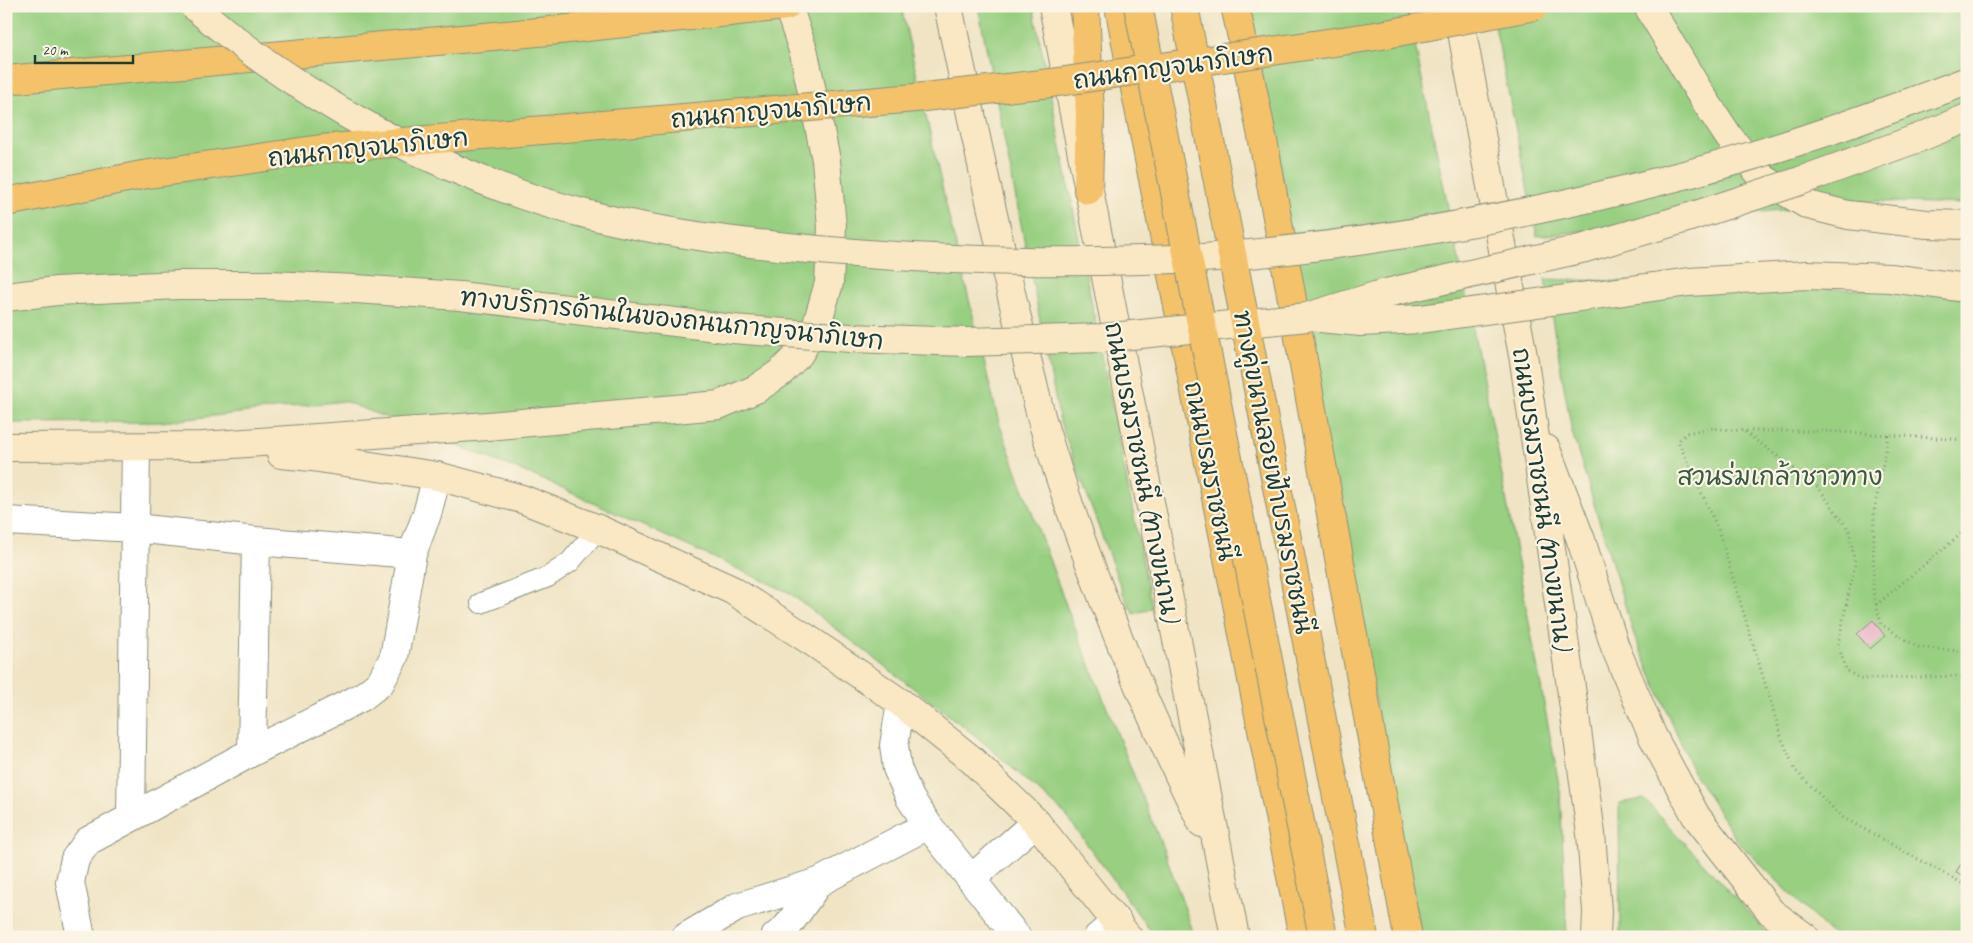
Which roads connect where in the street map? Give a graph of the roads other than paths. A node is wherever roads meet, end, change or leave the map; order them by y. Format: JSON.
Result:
{"nodes":[{"id":1,"x":194,"y":6,"type":"edge"},
{"id":2,"x":787,"y":6,"type":"edge"},
{"id":3,"x":948,"y":6,"type":"edge"},
{"id":4,"x":1053,"y":6,"type":"edge"},
{"id":5,"x":1084,"y":6,"type":"edge"},
{"id":6,"x":1119,"y":6,"type":"edge"},
{"id":7,"x":1138,"y":6,"type":"edge"},
{"id":8,"x":1184,"y":6,"type":"edge"},
{"id":9,"x":1235,"y":6,"type":"edge"},
{"id":10,"x":1457,"y":6,"type":"edge"},
{"id":11,"x":1534,"y":6,"type":"edge"},
{"id":12,"x":1648,"y":6,"type":"edge"},
{"id":13,"x":6,"y":80,"type":"edge"},
{"id":14,"x":1967,"y":81,"type":"edge"},
{"id":15,"x":1967,"y":118,"type":"edge"},
{"id":16,"x":1088,"y":190,"type":"junction"},
{"id":17,"x":6,"y":202,"type":"edge"},
{"id":18,"x":1967,"y":225,"type":"edge"},
{"id":19,"x":1967,"y":288,"type":"edge"},
{"id":20,"x":6,"y":297,"type":"edge"},
{"id":21,"x":1307,"y":317,"type":"junction"},
{"id":22,"x":1531,"y":413,"type":"junction"},
{"id":23,"x":203,"y":446,"type":"junction"},
{"id":24,"x":6,"y":447,"type":"edge"},
{"id":25,"x":136,"y":447,"type":"junction"},
{"id":26,"x":437,"y":476,"type":"junction"},
{"id":27,"x":6,"y":521,"type":"edge"},
{"id":28,"x":135,"y":528,"type":"junction"},
{"id":29,"x":598,"y":529,"type":"junction"},
{"id":30,"x":256,"y":541,"type":"junction"},
{"id":31,"x":412,"y":554,"type":"junction"},
{"id":32,"x":481,"y":603,"type":"dead end"},
{"id":33,"x":901,"y":703,"type":"junction"},
{"id":34,"x":252,"y":752,"type":"junction"},
{"id":35,"x":131,"y":817,"type":"junction"},
{"id":36,"x":1036,"y":822,"type":"junction"},
{"id":37,"x":928,"y":825,"type":"junction"},
{"id":38,"x":1218,"y":856,"type":"junction"},
{"id":39,"x":971,"y":879,"type":"junction"},
{"id":40,"x":819,"y":882,"type":"junction"},
{"id":41,"x":1114,"y":931,"type":"edge"},
{"id":42,"x":81,"y":937,"type":"edge"},
{"id":43,"x":686,"y":937,"type":"edge"},
{"id":44,"x":775,"y":937,"type":"edge"},
{"id":45,"x":1017,"y":937,"type":"edge"},
{"id":46,"x":1235,"y":937,"type":"edge"},
{"id":47,"x":1303,"y":937,"type":"edge"},
{"id":48,"x":1323,"y":937,"type":"edge"},
{"id":49,"x":1364,"y":937,"type":"edge"},
{"id":50,"x":1408,"y":937,"type":"edge"},
{"id":51,"x":1596,"y":937,"type":"edge"},
{"id":52,"x":1805,"y":937,"type":"edge"}],
"edges":[{"from":1,"to":14,"type":"main road","bridge":true},
{"from":2,"to":13,"type":"main road"},
{"from":2,"to":23,"type":"main road"},
{"from":3,"to":38,"type":"main road"},
{"from":4,"to":16,"type":"main road","name":"ถนนบรมราชชนนี (ทางขนาน)"},
{"from":5,"to":16,"type":"main road"},
{"from":6,"to":47,"type":"main road","name":"ถนนบรมราชชนนี"},
{"from":7,"to":48,"type":"main road","name":"ทางคู่ขนานลอยฟ้าบรมราชชนนี","bridge":true},
{"from":8,"to":49,"type":"main road","name":"ทางคู่ขนานลอยฟ้าบรมราชชนนี","bridge":true},
{"from":9,"to":50,"type":"main road"},
{"from":10,"to":22,"type":"main road","name":"ถนนบรมราชชนนี (ทางขนาน)"},
{"from":11,"to":17,"type":"main road","name":"ถนนกาญจนาภิเษก","bridge":true},
{"from":12,"to":18,"type":"main road"},
{"from":15,"to":21,"type":"main road","name":"ทางบริการด้านในของถนนกาญจนาภิเษก","bridge":true},
{"from":16,"to":38,"type":"main road","name":"ถนนบรมราชชนนี (ทางขนาน)"},
{"from":19,"to":21,"type":"main road","bridge":true},
{"from":20,"to":21,"type":"main road","name":"ทางบริการด้านในของถนนกาญจนาภิเษก","bridge":true},
{"from":22,"to":51,"type":"main road","name":"ถนนบรมราชชนนี (ทางขนาน)"},
{"from":22,"to":52,"type":"main road"},
{"from":23,"to":25,"type":"main road"},
{"from":23,"to":26,"type":"main road"},
{"from":24,"to":25,"type":"main road"},
{"from":25,"to":28,"type":"street"},
{"from":26,"to":29,"type":"main road"},
{"from":26,"to":31,"type":"street"},
{"from":27,"to":28,"type":"street"},
{"from":28,"to":30,"type":"street"},
{"from":28,"to":35,"type":"street"},
{"from":29,"to":32,"type":"lane"},
{"from":29,"to":33,"type":"main road"},
{"from":30,"to":31,"type":"street"},
{"from":30,"to":34,"type":"street"},
{"from":31,"to":34,"type":"street"},
{"from":33,"to":36,"type":"main road"},
{"from":33,"to":37,"type":"street"},
{"from":34,"to":35,"type":"street"},
{"from":35,"to":42,"type":"street"},
{"from":36,"to":39,"type":"street"},
{"from":36,"to":41,"type":"main road"},
{"from":37,"to":39,"type":"street"},
{"from":37,"to":40,"type":"street"},
{"from":38,"to":46,"type":"main road","name":"ถนนบรมราชชนนี (ทางขนาน)"},
{"from":39,"to":45,"type":"street"},
{"from":40,"to":43,"type":"street"},
{"from":40,"to":44,"type":"street"}]}
